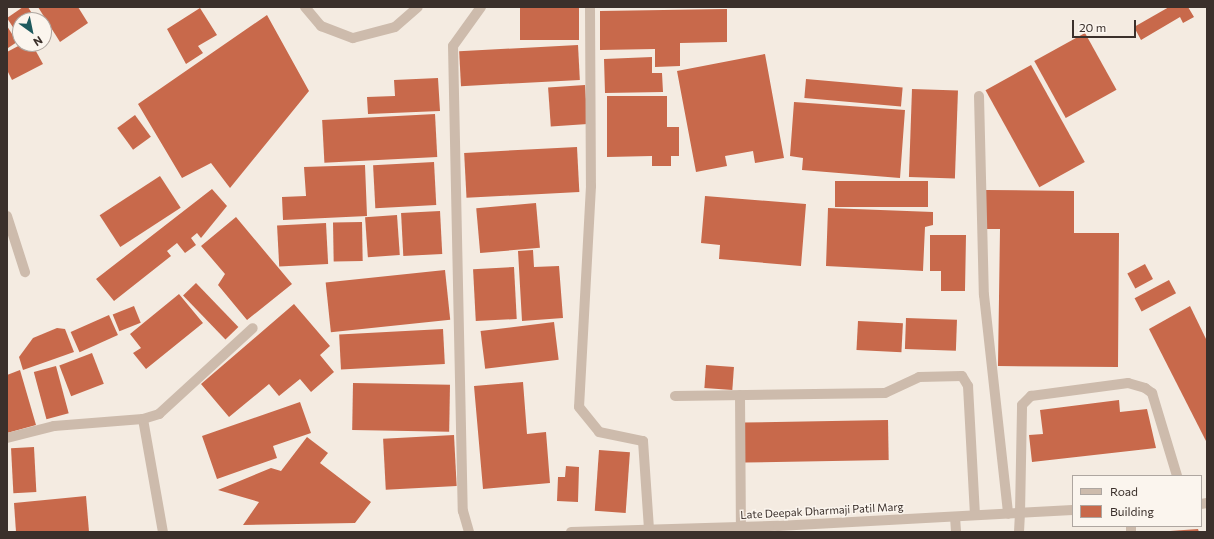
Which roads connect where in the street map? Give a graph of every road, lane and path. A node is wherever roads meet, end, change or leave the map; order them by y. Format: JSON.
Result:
{"nodes":[{"id":1,"x":305,"y":7,"type":"edge"},
{"id":2,"x":418,"y":7,"type":"edge"},
{"id":3,"x":481,"y":7,"type":"edge"},
{"id":4,"x":590,"y":7,"type":"edge"},
{"id":5,"x":979,"y":96,"type":"dead end"},
{"id":6,"x":7,"y":216,"type":"edge"},
{"id":7,"x":25,"y":272,"type":"dead end"},
{"id":8,"x":253,"y":328,"type":"dead end"},
{"id":9,"x":740,"y":395,"type":"junction"},
{"id":10,"x":675,"y":396,"type":"dead end"},
{"id":11,"x":143,"y":419,"type":"junction"},
{"id":12,"x":7,"y":438,"type":"edge"},
{"id":13,"x":1177,"y":475,"type":"edge"},
{"id":14,"x":1072,"y":510,"type":"edge"},
{"id":15,"x":1020,"y":512,"type":"junction"},
{"id":16,"x":1008,"y":514,"type":"junction"},
{"id":17,"x":975,"y":515,"type":"junction"},
{"id":18,"x":955,"y":517,"type":"junction"},
{"id":19,"x":741,"y":527,"type":"junction"},
{"id":20,"x":815,"y":528,"type":"edge"},
{"id":21,"x":778,"y":529,"type":"edge"},
{"id":22,"x":649,"y":530,"type":"junction"},
{"id":23,"x":676,"y":530,"type":"edge"},
{"id":24,"x":163,"y":532,"type":"edge"},
{"id":25,"x":469,"y":532,"type":"edge"},
{"id":26,"x":571,"y":532,"type":"edge"},
{"id":27,"x":956,"y":532,"type":"edge"},
{"id":28,"x":1019,"y":532,"type":"edge"}],
"edges":[{"from":1,"to":2,"type":"street"},
{"from":3,"to":25,"type":"street"},
{"from":4,"to":22,"type":"street"},
{"from":5,"to":16,"type":"street"},
{"from":6,"to":7,"type":"street"},
{"from":8,"to":11,"type":"street"},
{"from":9,"to":10,"type":"street"},
{"from":9,"to":17,"type":"street"},
{"from":9,"to":19,"type":"street"},
{"from":11,"to":12,"type":"street"},
{"from":11,"to":24,"type":"street"},
{"from":13,"to":15,"type":"street"},
{"from":14,"to":15,"type":"street","name":"Late Deepak Dharmaji Patil Marg"},
{"from":15,"to":16,"type":"street","name":"Late Deepak Dharmaji Patil Marg"},
{"from":15,"to":28,"type":"street"},
{"from":16,"to":17,"type":"street","name":"Late Deepak Dharmaji Patil Marg"},
{"from":17,"to":18,"type":"street","name":"Late Deepak Dharmaji Patil Marg"},
{"from":18,"to":20,"type":"street","name":"Late Deepak Dharmaji Patil Marg"},
{"from":18,"to":27,"type":"street"},
{"from":19,"to":21,"type":"street","name":"Late Deepak Dharmaji Patil Marg"},
{"from":19,"to":23,"type":"street","name":"Late Deepak Dharmaji Patil Marg"},
{"from":20,"to":21,"type":"street","name":"Late Deepak Dharmaji Patil Marg"},
{"from":22,"to":23,"type":"street","name":"Late Deepak Dharmaji Patil Marg"},
{"from":22,"to":26,"type":"street","name":"Late Deepak Dharmaji Patil Marg"}]}
